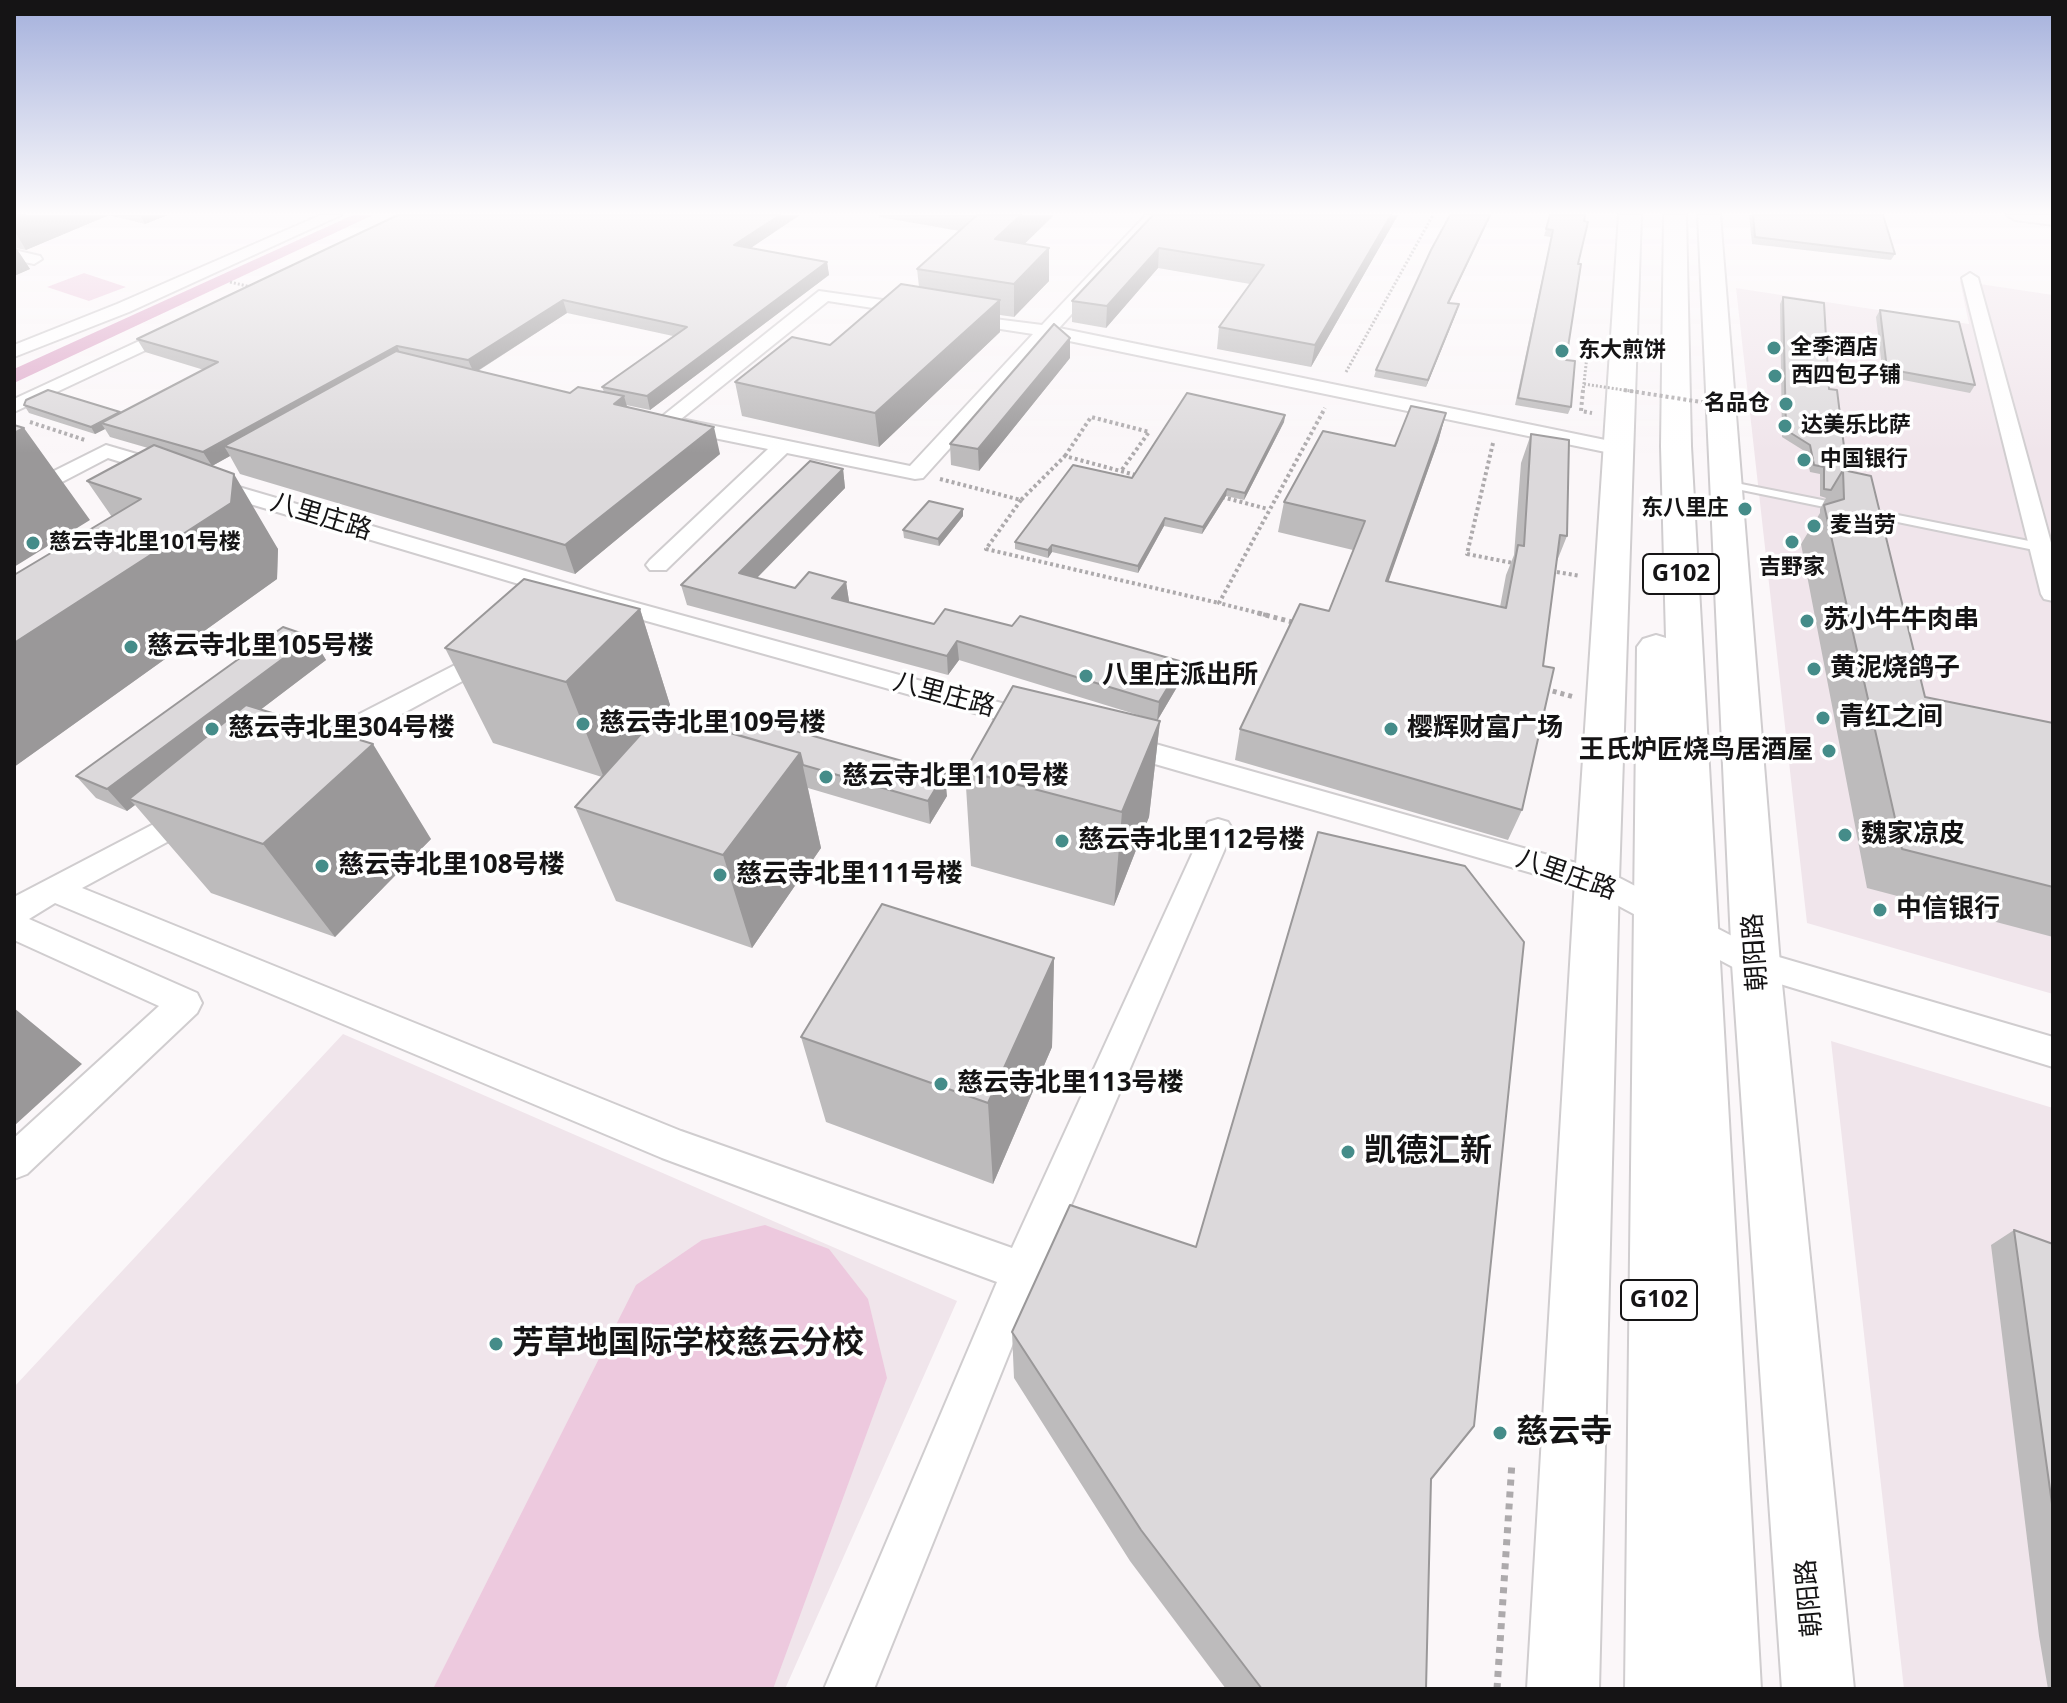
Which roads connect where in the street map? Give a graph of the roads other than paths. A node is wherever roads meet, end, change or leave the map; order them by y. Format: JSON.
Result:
{"nodes":[{"id":1,"x":154,"y":294,"type":"edge"},
{"id":2,"x":1080,"y":294,"type":"edge"},
{"id":3,"x":1627,"y":294,"type":"edge"},
{"id":4,"x":1660,"y":294,"type":"edge"},
{"id":5,"x":1675,"y":294,"type":"edge"},
{"id":6,"x":1714,"y":294,"type":"edge"},
{"id":7,"x":1975,"y":294,"type":"edge"},
{"id":8,"x":192,"y":321,"type":"edge"},
{"id":9,"x":1046,"y":331,"type":"junction"},
{"id":10,"x":14,"y":351,"type":"edge"},
{"id":11,"x":14,"y":406,"type":"edge"},
{"id":12,"x":783,"y":446,"type":"junction"},
{"id":13,"x":1620,"y":449,"type":"junction"},
{"id":14,"x":1726,"y":480,"type":"junction"},
{"id":15,"x":14,"y":500,"type":"edge"},
{"id":16,"x":2037,"y":541,"type":"junction"},
{"id":17,"x":658,"y":565,"type":"dead end"},
{"id":18,"x":2053,"y":594,"type":"edge"},
{"id":19,"x":595,"y":599,"type":"junction"},
{"id":20,"x":560,"y":618,"type":"edge"},
{"id":21,"x":524,"y":637,"type":"edge"},
{"id":22,"x":275,"y":770,"type":"edge"},
{"id":23,"x":219,"y":800,"type":"edge"},
{"id":24,"x":1218,"y":830,"type":"dead end"},
{"id":25,"x":1597,"y":880,"type":"junction"},
{"id":26,"x":53,"y":889,"type":"junction"},
{"id":27,"x":14,"y":912,"type":"edge"},
{"id":28,"x":1677,"y":922,"type":"junction"},
{"id":29,"x":14,"y":926,"type":"edge"},
{"id":30,"x":1756,"y":964,"type":"junction"},
{"id":31,"x":2053,"y":1052,"type":"edge"},
{"id":32,"x":14,"y":1162,"type":"edge"},
{"id":33,"x":1022,"y":1271,"type":"junction"},
{"id":34,"x":849,"y":1689,"type":"edge"},
{"id":35,"x":1563,"y":1689,"type":"edge"},
{"id":36,"x":1661,"y":1689,"type":"edge"},
{"id":37,"x":1725,"y":1689,"type":"edge"},
{"id":38,"x":1818,"y":1689,"type":"edge"}],
"edges":[{"from":1,"to":10,"type":"street"},
{"from":2,"to":9,"type":"street"},
{"from":3,"to":13,"type":"main road"},
{"from":4,"to":28,"type":"main road","number":"G102"},
{"from":5,"to":28,"type":"main road","number":"G102"},
{"from":6,"to":14,"type":"main road","name":"朝阳路"},
{"from":7,"to":16,"type":"street"},
{"from":8,"to":11,"type":"street"},
{"from":9,"to":12,"type":"street"},
{"from":9,"to":12,"type":"street"},
{"from":9,"to":13,"type":"street"},
{"from":12,"to":17,"type":"street"},
{"from":13,"to":25,"type":"main road"},
{"from":14,"to":16,"type":"lane"},
{"from":14,"to":30,"type":"main road","name":"朝阳路"},
{"from":15,"to":19,"type":"street","name":"八里庄路"},
{"from":16,"to":18,"type":"street"},
{"from":19,"to":20,"type":"street"},
{"from":19,"to":25,"type":"street","name":"八里庄路"},
{"from":21,"to":22,"type":"street"},
{"from":23,"to":26,"type":"street"},
{"from":24,"to":33,"type":"street"},
{"from":25,"to":28,"type":"street","name":"八里庄路"},
{"from":25,"to":35,"type":"main road"},
{"from":26,"to":27,"type":"street"},
{"from":26,"to":33,"type":"street"},
{"from":28,"to":30,"type":"street","name":"八里庄路"},
{"from":28,"to":36,"type":"main road","number":"G102"},
{"from":28,"to":37,"type":"main road","number":"G102"},
{"from":29,"to":32,"type":"street"},
{"from":30,"to":31,"type":"street","name":"八里庄路"},
{"from":30,"to":38,"type":"main road","name":"朝阳路"},
{"from":33,"to":34,"type":"street"}]}
